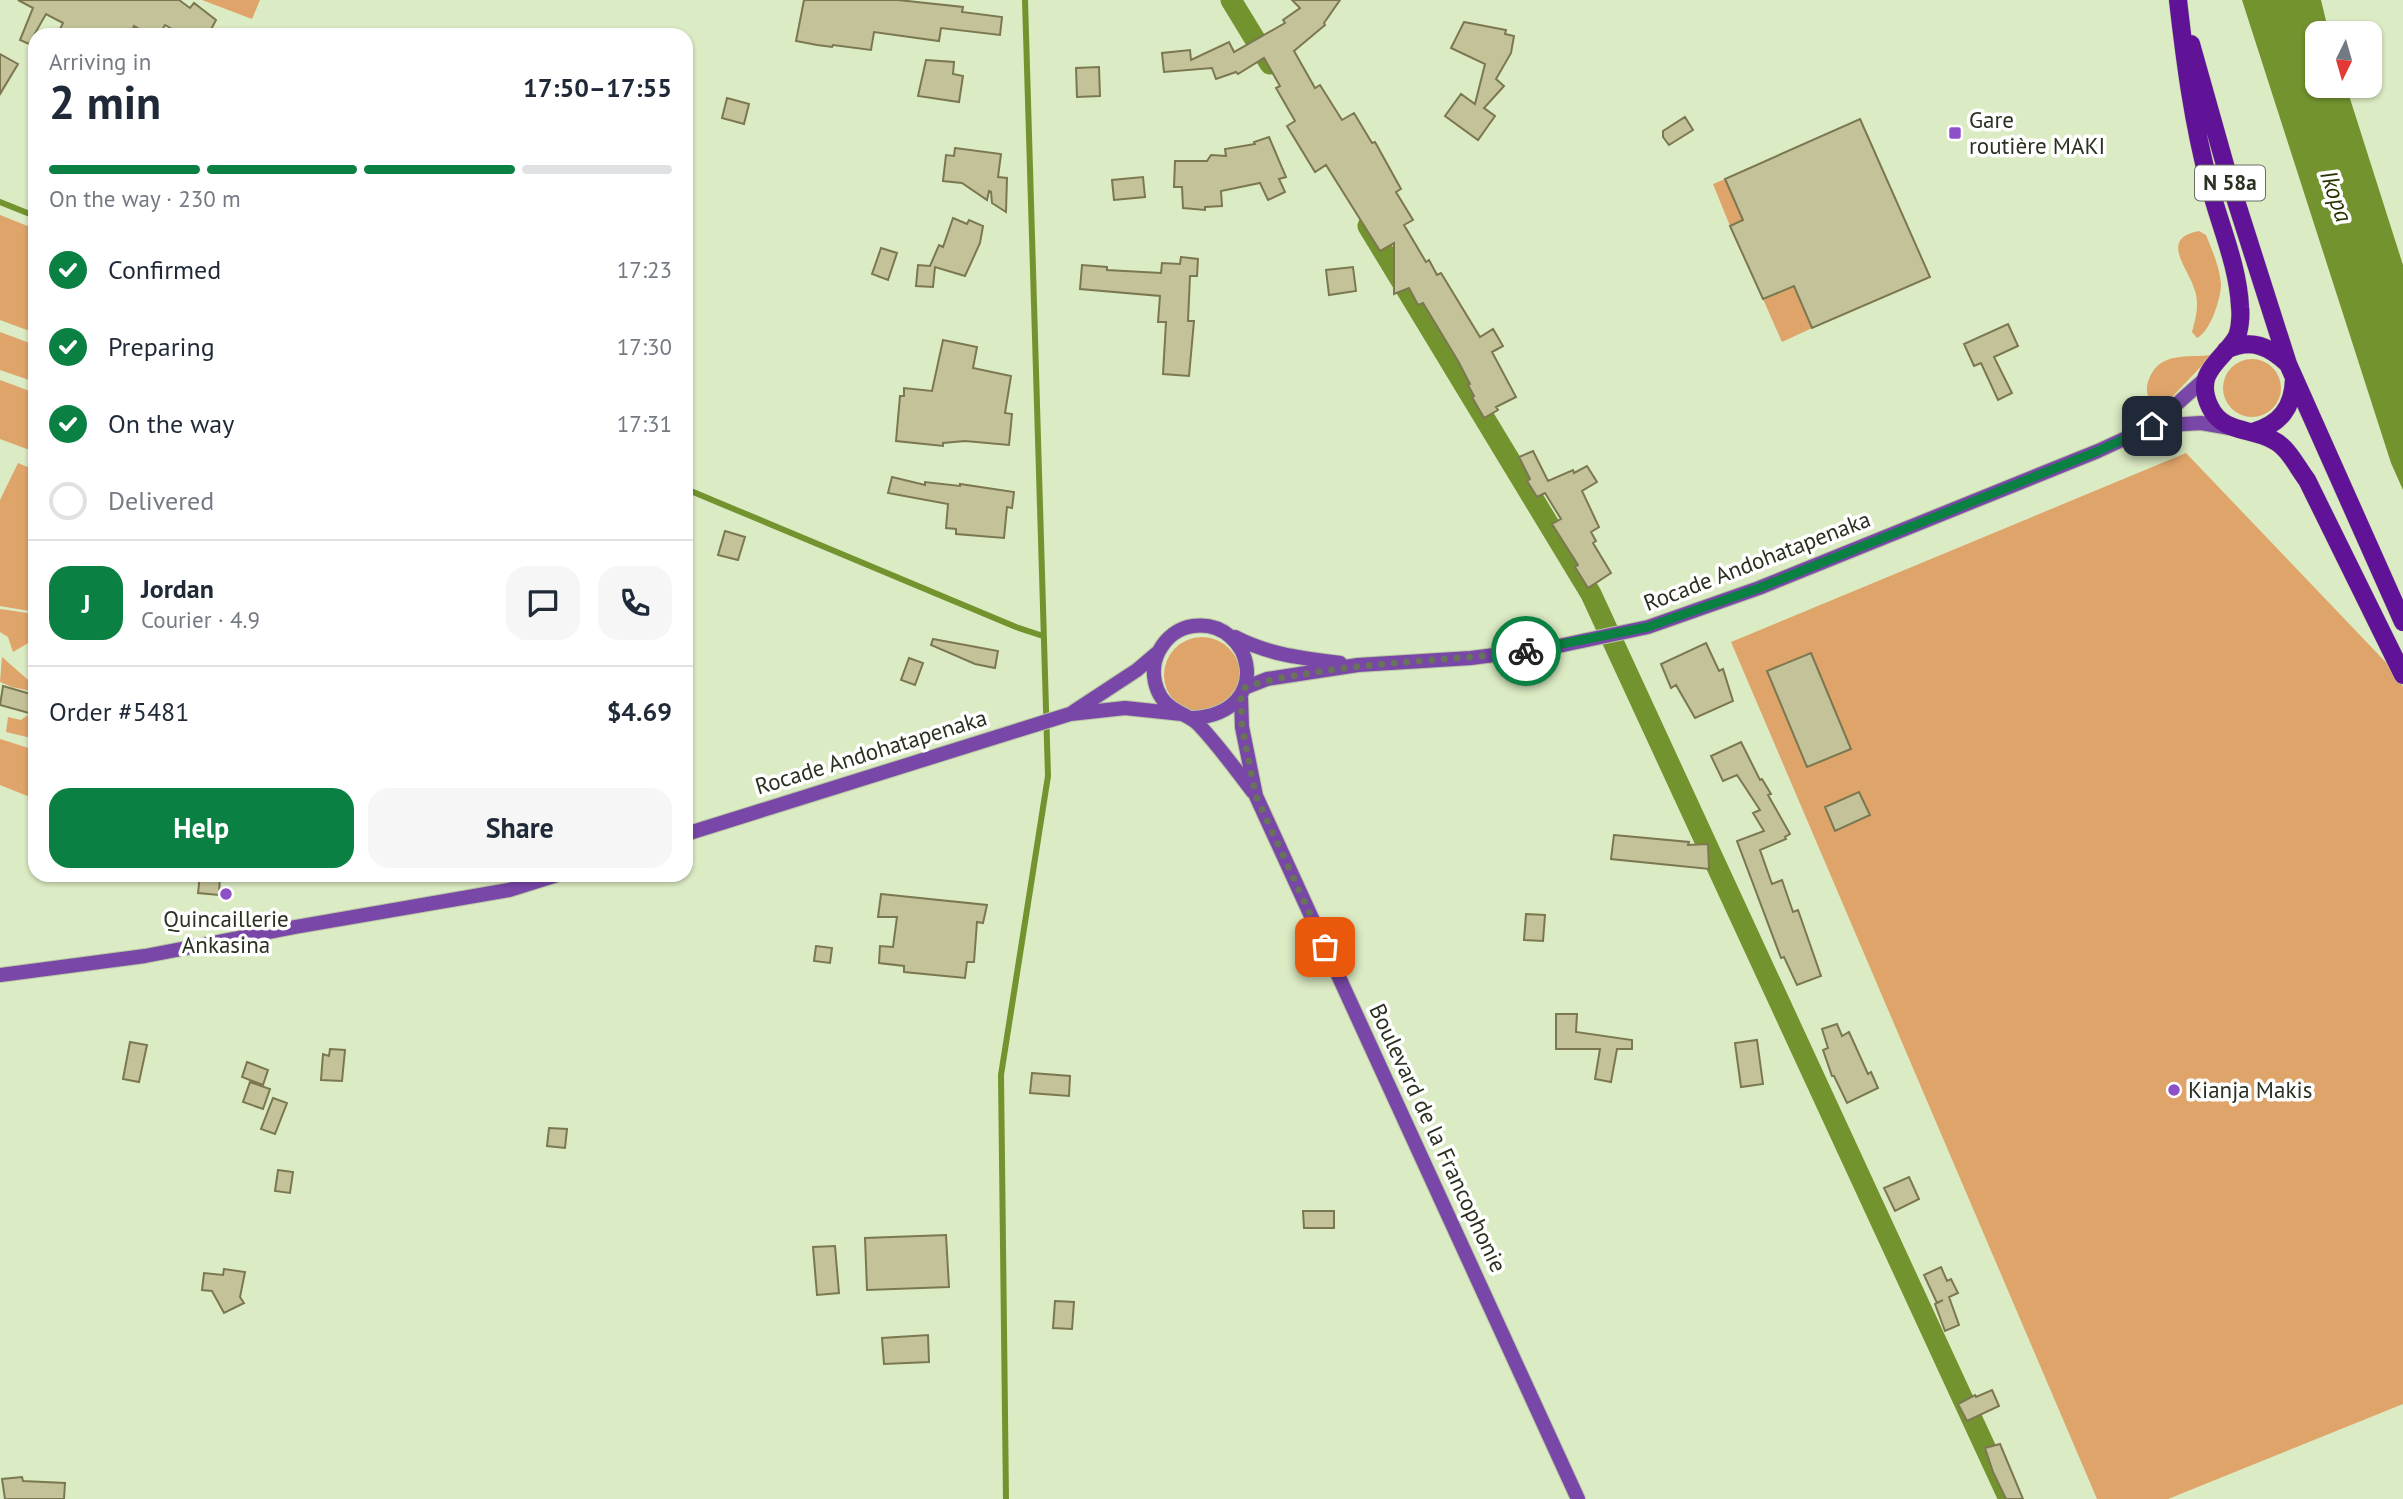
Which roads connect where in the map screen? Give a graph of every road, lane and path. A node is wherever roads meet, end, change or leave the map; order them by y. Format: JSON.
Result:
{"nodes":[{"id":1,"x":2216,"y":359,"type":"junction"},
{"id":2,"x":2291,"y":372,"type":"junction"},
{"id":3,"x":2206,"y":378,"type":"junction"},
{"id":4,"x":2152,"y":426,"type":"junction"},
{"id":5,"x":2231,"y":428,"type":"junction"},
{"id":6,"x":2253,"y":432,"type":"junction"},
{"id":7,"x":2403,"y":622,"type":"edge"},
{"id":8,"x":1227,"y":634,"type":"junction"},
{"id":9,"x":1158,"y":653,"type":"junction"},
{"id":10,"x":1359,"y":665,"type":"junction"},
{"id":11,"x":2403,"y":675,"type":"edge"},
{"id":12,"x":1242,"y":693,"type":"junction"},
{"id":13,"x":1065,"y":716,"type":"junction"},
{"id":14,"x":1187,"y":716,"type":"junction"},
{"id":15,"x":1256,"y":796,"type":"junction"},
{"id":16,"x":693,"y":832,"type":"edge"},
{"id":17,"x":535,"y":882,"type":"edge"},
{"id":18,"x":0,"y":975,"type":"edge"},
{"id":19,"x":1578,"y":1499,"type":"edge"}],
"edges":[{"from":1,"to":2,"type":"main road"},
{"from":1,"to":2,"type":"main road","number":"N 58a"},
{"from":1,"to":3,"type":"main road"},
{"from":2,"to":6,"type":"main road"},
{"from":2,"to":7,"type":"main road","number":"N 58a"},
{"from":3,"to":4,"type":"main road"},
{"from":3,"to":5,"type":"main road"},
{"from":4,"to":5,"type":"main road"},
{"from":4,"to":10,"type":"main road","name":"Rocade Andohatapenaka"},
{"from":5,"to":6,"type":"main road"},
{"from":6,"to":11,"type":"main road"},
{"from":8,"to":9,"type":"main road"},
{"from":8,"to":10,"type":"main road"},
{"from":8,"to":12,"type":"main road"},
{"from":9,"to":13,"type":"main road"},
{"from":9,"to":14,"type":"main road"},
{"from":10,"to":12,"type":"main road"},
{"from":12,"to":14,"type":"main road"},
{"from":12,"to":15,"type":"main road"},
{"from":13,"to":14,"type":"main road"},
{"from":13,"to":16,"type":"main road","name":"Rocade Andohatapenaka"},
{"from":14,"to":15,"type":"main road"},
{"from":15,"to":19,"type":"main road","name":"Boulevard de la Francophonie"},
{"from":17,"to":18,"type":"main road"}]}
